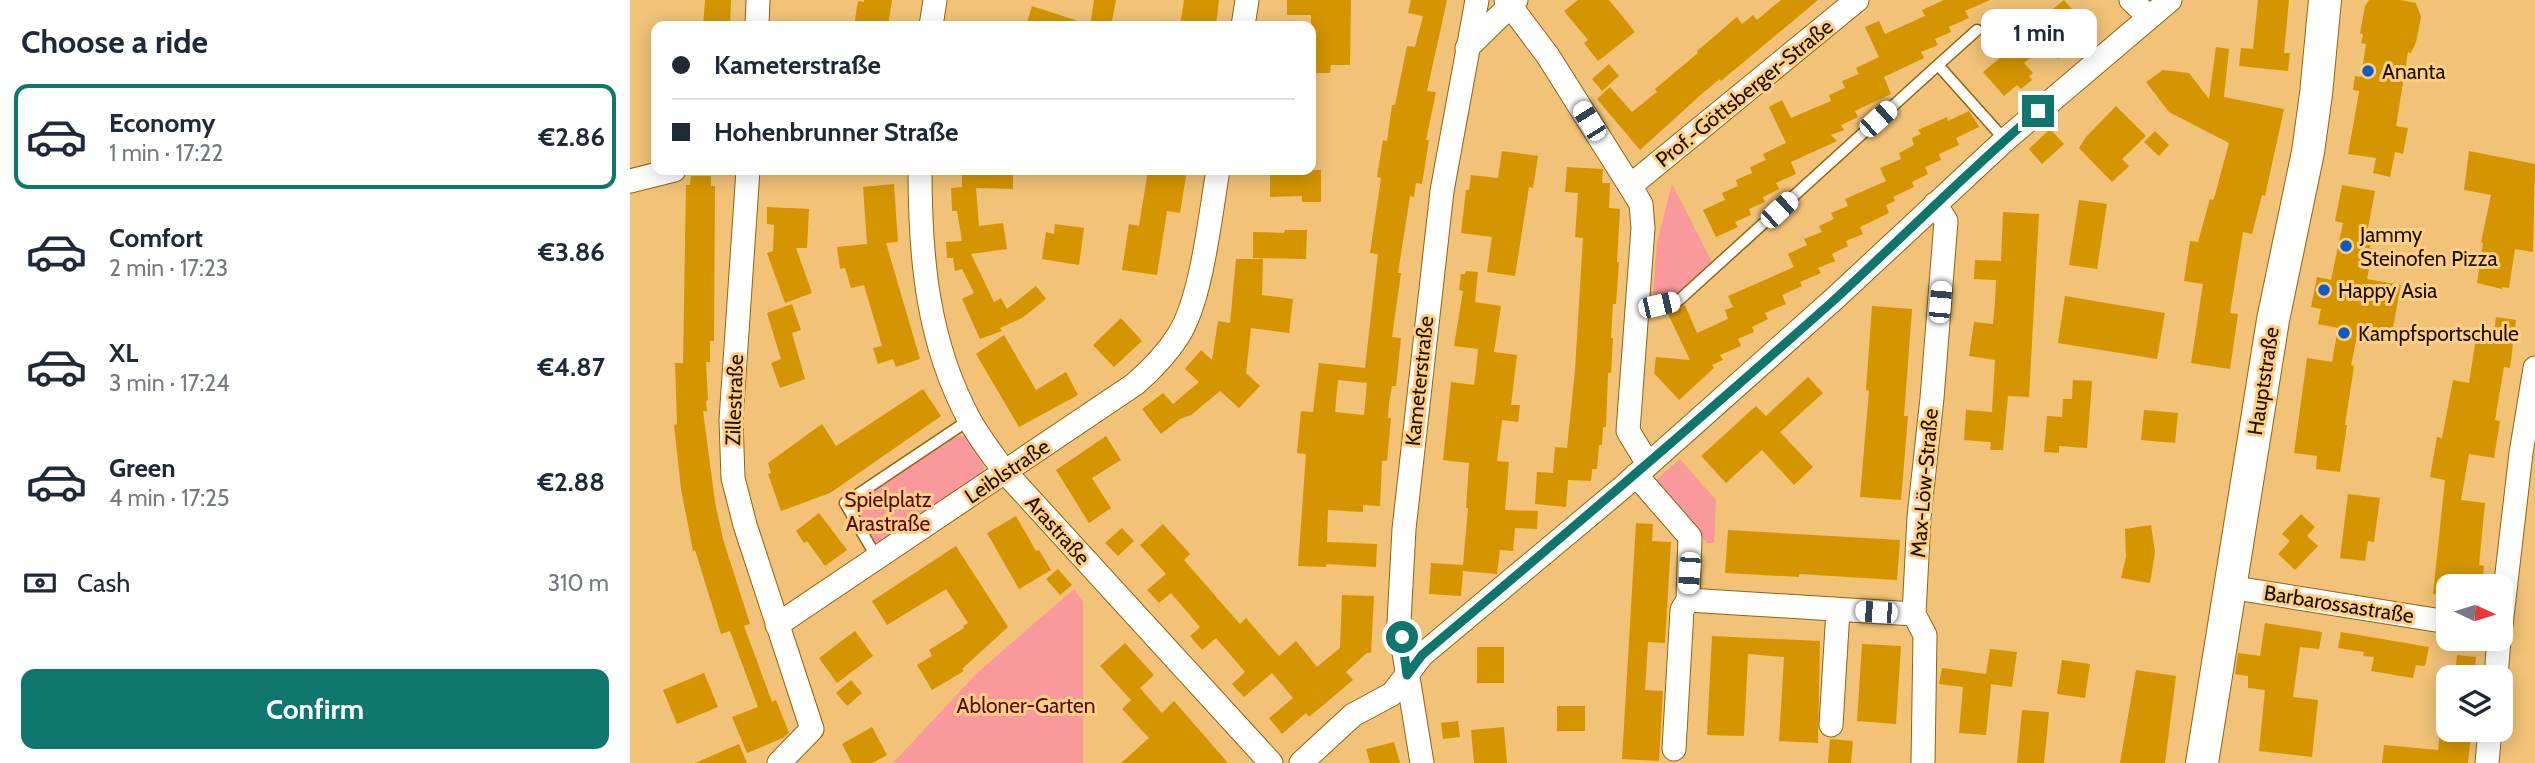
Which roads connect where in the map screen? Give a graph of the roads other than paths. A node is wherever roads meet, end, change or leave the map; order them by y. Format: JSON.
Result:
{"nodes":[{"id":1,"x":758,"y":0,"type":"edge"},
{"id":2,"x":935,"y":0,"type":"edge"},
{"id":3,"x":1247,"y":0,"type":"edge"},
{"id":4,"x":1477,"y":0,"type":"edge"},
{"id":5,"x":1857,"y":0,"type":"edge"},
{"id":6,"x":2131,"y":0,"type":"edge"},
{"id":7,"x":2170,"y":0,"type":"edge"},
{"id":8,"x":2325,"y":0,"type":"edge"},
{"id":9,"x":1511,"y":2,"type":"edge"},
{"id":10,"x":2149,"y":17,"type":"junction"},
{"id":11,"x":757,"y":21,"type":"edge"},
{"id":12,"x":932,"y":21,"type":"edge"},
{"id":13,"x":1244,"y":21,"type":"edge"},
{"id":14,"x":1977,"y":30,"type":"dead end"},
{"id":15,"x":1467,"y":48,"type":"junction"},
{"id":16,"x":1938,"y":65,"type":"junction"},
{"id":17,"x":2005,"y":140,"type":"junction"},
{"id":18,"x":654,"y":175,"type":"edge"},
{"id":19,"x":748,"y":175,"type":"edge"},
{"id":20,"x":920,"y":175,"type":"edge"},
{"id":21,"x":1217,"y":175,"type":"edge"},
{"id":22,"x":630,"y":181,"type":"edge"},
{"id":23,"x":1630,"y":186,"type":"junction"},
{"id":24,"x":1935,"y":204,"type":"junction"},
{"id":25,"x":1637,"y":303,"type":"junction"},
{"id":26,"x":2535,"y":368,"type":"edge"},
{"id":27,"x":970,"y":420,"type":"junction"},
{"id":28,"x":1642,"y":470,"type":"junction"},
{"id":29,"x":1005,"y":472,"type":"junction"},
{"id":30,"x":877,"y":558,"type":"junction"},
{"id":31,"x":2507,"y":574,"type":"edge"},
{"id":32,"x":2229,"y":587,"type":"junction"},
{"id":33,"x":1688,"y":600,"type":"junction"},
{"id":34,"x":1838,"y":610,"type":"junction"},
{"id":35,"x":1914,"y":614,"type":"junction"},
{"id":36,"x":2436,"y":620,"type":"edge"},
{"id":37,"x":777,"y":625,"type":"junction"},
{"id":38,"x":1407,"y":675,"type":"junction"},
{"id":39,"x":1831,"y":725,"type":"dead end"},
{"id":40,"x":2489,"y":742,"type":"edge"},
{"id":41,"x":1674,"y":749,"type":"dead end"},
{"id":42,"x":779,"y":763,"type":"edge"},
{"id":43,"x":1271,"y":763,"type":"edge"},
{"id":44,"x":1301,"y":763,"type":"edge"},
{"id":45,"x":1422,"y":763,"type":"edge"},
{"id":46,"x":1923,"y":763,"type":"edge"},
{"id":47,"x":2202,"y":763,"type":"edge"},
{"id":48,"x":2487,"y":763,"type":"edge"}],
"edges":[{"from":1,"to":11,"type":"street"},
{"from":2,"to":12,"type":"street"},
{"from":3,"to":13,"type":"street"},
{"from":4,"to":15,"type":"street","name":"Kameterstraße"},
{"from":5,"to":23,"type":"street","name":"Prof.-Göttsberger-Straße"},
{"from":6,"to":10,"type":"street"},
{"from":7,"to":10,"type":"street"},
{"from":8,"to":32,"type":"street","name":"Hauptstraße"},
{"from":9,"to":15,"type":"street"},
{"from":9,"to":23,"type":"street"},
{"from":10,"to":17,"type":"street"},
{"from":14,"to":16,"type":"lane"},
{"from":15,"to":38,"type":"street","name":"Kameterstraße"},
{"from":16,"to":17,"type":"lane"},
{"from":16,"to":25,"type":"lane"},
{"from":17,"to":24,"type":"street"},
{"from":18,"to":22,"type":"street"},
{"from":19,"to":37,"type":"street","name":"Zillestraße"},
{"from":20,"to":27,"type":"street","name":"Arastraße"},
{"from":21,"to":29,"type":"street","name":"Leiblstraße"},
{"from":23,"to":25,"type":"street"},
{"from":24,"to":28,"type":"street"},
{"from":24,"to":35,"type":"street","name":"Max-Löw-Straße"},
{"from":25,"to":28,"type":"street"},
{"from":26,"to":31,"type":"street"},
{"from":27,"to":29,"type":"street","name":"Arastraße"},
{"from":27,"to":30,"type":"lane"},
{"from":28,"to":33,"type":"street"},
{"from":28,"to":38,"type":"street"},
{"from":29,"to":30,"type":"street","name":"Leiblstraße"},
{"from":29,"to":43,"type":"street","name":"Arastraße"},
{"from":30,"to":37,"type":"street","name":"Leiblstraße"},
{"from":32,"to":36,"type":"street","name":"Barbarossastraße"},
{"from":32,"to":47,"type":"street","name":"Hauptstraße"},
{"from":33,"to":34,"type":"street"},
{"from":33,"to":41,"type":"street"},
{"from":34,"to":35,"type":"street"},
{"from":34,"to":39,"type":"street"},
{"from":35,"to":46,"type":"street","name":"Max-Löw-Straße"},
{"from":37,"to":42,"type":"street"},
{"from":38,"to":44,"type":"street"},
{"from":38,"to":45,"type":"street","name":"Kameterstraße"},
{"from":40,"to":48,"type":"street"}]}
